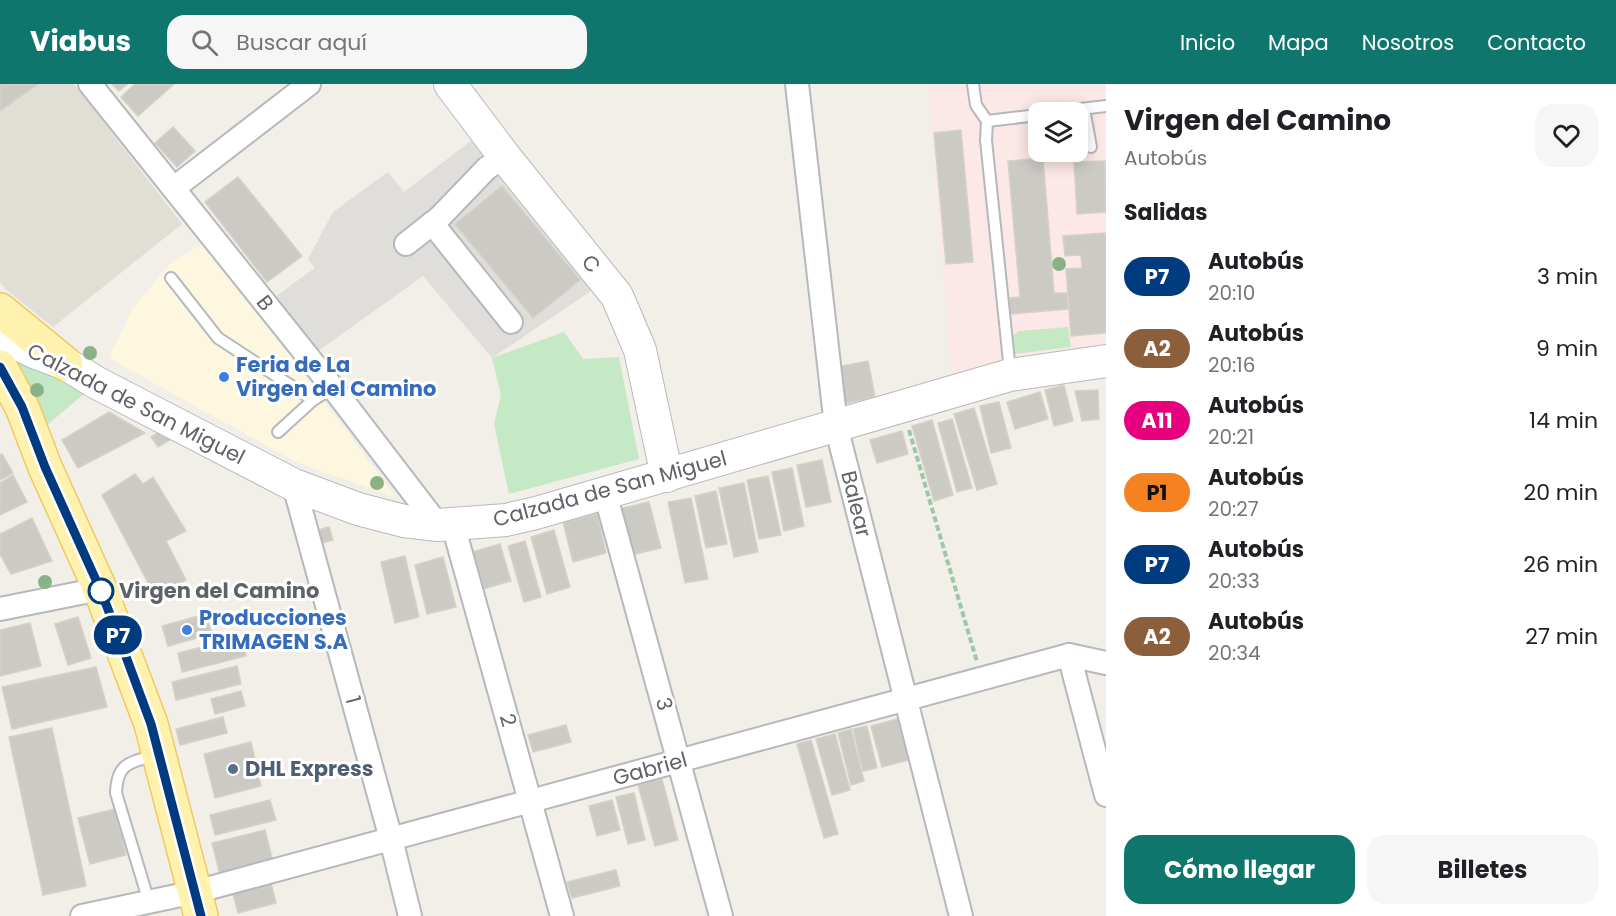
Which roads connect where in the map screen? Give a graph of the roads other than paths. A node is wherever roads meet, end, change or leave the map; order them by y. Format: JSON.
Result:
{"nodes":[{"id":1,"x":90,"y":84,"type":"edge"},
{"id":2,"x":309,"y":84,"type":"edge"},
{"id":3,"x":450,"y":84,"type":"edge"},
{"id":4,"x":797,"y":84,"type":"edge"},
{"id":5,"x":973,"y":84,"type":"edge"},
{"id":6,"x":1106,"y":106,"type":"edge"},
{"id":7,"x":1088,"y":108,"type":"edge"},
{"id":8,"x":1028,"y":116,"type":"edge"},
{"id":9,"x":987,"y":121,"type":"junction"},
{"id":10,"x":1088,"y":131,"type":"edge"},
{"id":11,"x":1091,"y":147,"type":"dead end"},
{"id":12,"x":505,"y":157,"type":"junction"},
{"id":13,"x":174,"y":188,"type":"junction"},
{"id":14,"x":432,"y":223,"type":"junction"},
{"id":15,"x":406,"y":244,"type":"dead end"},
{"id":16,"x":171,"y":278,"type":"dead end"},
{"id":17,"x":0,"y":310,"type":"edge"},
{"id":18,"x":512,"y":322,"type":"dead end"},
{"id":19,"x":0,"y":335,"type":"edge"},
{"id":20,"x":59,"y":362,"type":"junction"},
{"id":21,"x":1106,"y":362,"type":"edge"},
{"id":22,"x":0,"y":367,"type":"edge"},
{"id":23,"x":1010,"y":375,"type":"junction"},
{"id":24,"x":333,"y":388,"type":"junction"},
{"id":25,"x":313,"y":400,"type":"junction"},
{"id":26,"x":11,"y":407,"type":"edge"},
{"id":27,"x":836,"y":426,"type":"junction"},
{"id":28,"x":278,"y":432,"type":"dead end"},
{"id":29,"x":667,"y":476,"type":"junction"},
{"id":30,"x":294,"y":485,"type":"junction"},
{"id":31,"x":605,"y":493,"type":"junction"},
{"id":32,"x":446,"y":525,"type":"junction"},
{"id":33,"x":100,"y":589,"type":"junction"},
{"id":34,"x":0,"y":609,"type":"edge"},
{"id":35,"x":1069,"y":655,"type":"junction"},
{"id":36,"x":1106,"y":663,"type":"edge"},
{"id":37,"x":906,"y":699,"type":"junction"},
{"id":38,"x":159,"y":754,"type":"junction"},
{"id":39,"x":679,"y":761,"type":"junction"},
{"id":40,"x":1106,"y":795,"type":"edge"},
{"id":41,"x":530,"y":801,"type":"junction"},
{"id":42,"x":390,"y":839,"type":"junction"},
{"id":43,"x":149,"y":902,"type":"junction"},
{"id":44,"x":198,"y":904,"type":"edge"},
{"id":45,"x":82,"y":916,"type":"edge"},
{"id":46,"x":410,"y":916,"type":"edge"},
{"id":47,"x":562,"y":916,"type":"edge"},
{"id":48,"x":721,"y":916,"type":"edge"},
{"id":49,"x":961,"y":916,"type":"edge"}],
"edges":[{"from":1,"to":13,"type":"street","name":"B"},
{"from":2,"to":13,"type":"street"},
{"from":3,"to":12,"type":"main road","name":"C"},
{"from":4,"to":27,"type":"street","name":"Balear"},
{"from":5,"to":9,"type":"lane"},
{"from":6,"to":7,"type":"lane"},
{"from":8,"to":9,"type":"lane"},
{"from":9,"to":23,"type":"lane"},
{"from":10,"to":11,"type":"lane"},
{"from":12,"to":14,"type":"street"},
{"from":12,"to":29,"type":"main road","name":"C"},
{"from":13,"to":24,"type":"street","name":"B"},
{"from":14,"to":15,"type":"street"},
{"from":14,"to":18,"type":"street"},
{"from":16,"to":25,"type":"lane"},
{"from":17,"to":20,"type":"main road"},
{"from":19,"to":20,"type":"main road","name":"Calzada de San Miguel"},
{"from":20,"to":26,"type":"main road"},
{"from":20,"to":30,"type":"main road","name":"Calzada de San Miguel"},
{"from":21,"to":23,"type":"main road","name":"Calzada de San Miguel"},
{"from":22,"to":26,"type":"main road"},
{"from":23,"to":27,"type":"main road","name":"Calzada de San Miguel"},
{"from":24,"to":25,"type":"lane"},
{"from":24,"to":32,"type":"street","name":"B"},
{"from":25,"to":28,"type":"lane"},
{"from":26,"to":33,"type":"main road"},
{"from":27,"to":29,"type":"main road","name":"Calzada de San Miguel"},
{"from":27,"to":37,"type":"street","name":"Balear"},
{"from":29,"to":31,"type":"main road","name":"Calzada de San Miguel"},
{"from":30,"to":32,"type":"main road","name":"Calzada de San Miguel"},
{"from":30,"to":42,"type":"street","name":"1"},
{"from":31,"to":32,"type":"main road","name":"Calzada de San Miguel"},
{"from":31,"to":39,"type":"street","name":"3"},
{"from":32,"to":41,"type":"street","name":"2"},
{"from":33,"to":34,"type":"street"},
{"from":33,"to":38,"type":"main road"},
{"from":35,"to":36,"type":"street","name":"Gabriel"},
{"from":35,"to":37,"type":"street","name":"Gabriel"},
{"from":35,"to":40,"type":"street"},
{"from":37,"to":39,"type":"street","name":"Gabriel"},
{"from":37,"to":49,"type":"street","name":"Balear"},
{"from":38,"to":43,"type":"lane"},
{"from":38,"to":44,"type":"main road"},
{"from":39,"to":41,"type":"street","name":"Gabriel"},
{"from":39,"to":48,"type":"street","name":"3"},
{"from":41,"to":42,"type":"street","name":"Gabriel"},
{"from":41,"to":47,"type":"street","name":"2"},
{"from":42,"to":44,"type":"street","name":"Gabriel"},
{"from":42,"to":46,"type":"street","name":"1"},
{"from":43,"to":44,"type":"street","name":"Gabriel"},
{"from":43,"to":45,"type":"street","name":"Gabriel"}]}
